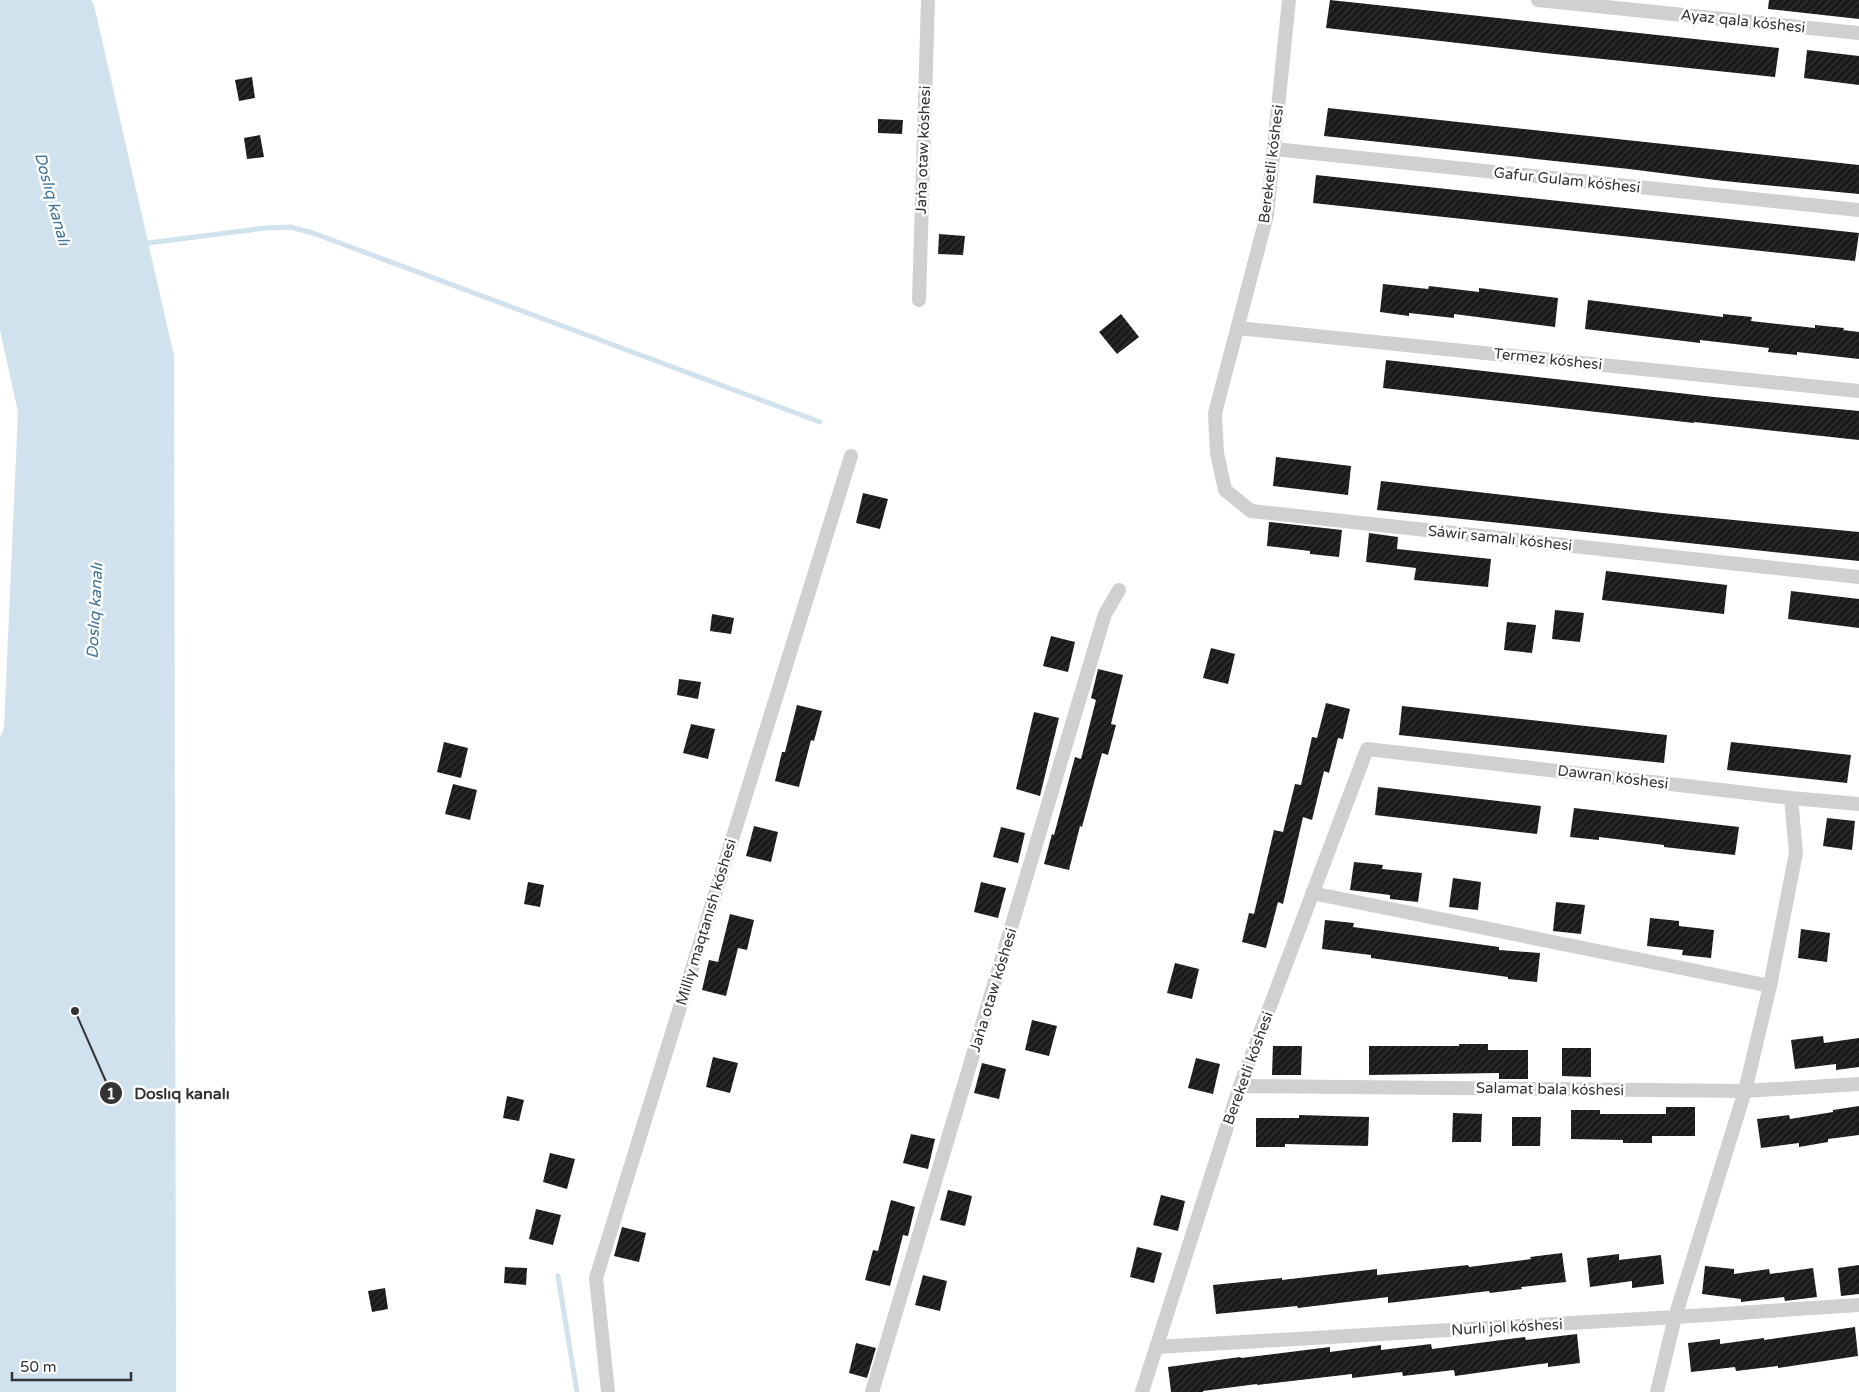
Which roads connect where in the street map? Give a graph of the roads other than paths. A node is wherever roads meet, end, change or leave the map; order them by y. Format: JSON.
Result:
{"nodes":[{"id":1,"x":928,"y":0,"type":"edge"},
{"id":2,"x":1289,"y":0,"type":"edge"},
{"id":3,"x":1538,"y":0,"type":"edge"},
{"id":4,"x":1859,"y":33,"type":"edge"},
{"id":5,"x":1274,"y":149,"type":"junction"},
{"id":6,"x":1859,"y":210,"type":"edge"},
{"id":7,"x":919,"y":300,"type":"dead end"},
{"id":8,"x":1238,"y":328,"type":"junction"},
{"id":9,"x":1859,"y":391,"type":"edge"},
{"id":10,"x":1215,"y":413,"type":"joint"},
{"id":11,"x":851,"y":456,"type":"dead end"},
{"id":12,"x":1859,"y":577,"type":"edge"},
{"id":13,"x":1118,"y":590,"type":"dead end"},
{"id":14,"x":1367,"y":749,"type":"joint"},
{"id":15,"x":1791,"y":798,"type":"junction"},
{"id":16,"x":1859,"y":804,"type":"edge"},
{"id":17,"x":1312,"y":892,"type":"junction"},
{"id":18,"x":1770,"y":986,"type":"junction"},
{"id":19,"x":1859,"y":1084,"type":"edge"},
{"id":20,"x":1240,"y":1086,"type":"junction"},
{"id":21,"x":1745,"y":1091,"type":"junction"},
{"id":22,"x":1859,"y":1305,"type":"edge"},
{"id":23,"x":1675,"y":1317,"type":"junction"},
{"id":24,"x":1156,"y":1347,"type":"junction"},
{"id":25,"x":608,"y":1392,"type":"edge"},
{"id":26,"x":872,"y":1392,"type":"edge"},
{"id":27,"x":1142,"y":1392,"type":"edge"},
{"id":28,"x":1657,"y":1392,"type":"edge"}],
"edges":[{"from":1,"to":7,"type":"street","name":"Jańa otaw kóshesi"},
{"from":2,"to":5,"type":"street","name":"Bereketli kóshesi"},
{"from":3,"to":4,"type":"street","name":"Ayaz qala kóshesi"},
{"from":5,"to":6,"type":"street","name":"Gafur Gulam kóshesi"},
{"from":5,"to":8,"type":"street","name":"Bereketli kóshesi"},
{"from":8,"to":9,"type":"street","name":"Termez kóshesi"},
{"from":8,"to":10,"type":"street","name":"Bereketli kóshesi"},
{"from":10,"to":12,"type":"street","name":"Sáwir samalı kóshesi"},
{"from":11,"to":25,"type":"street","name":"Milliy maqtanısh kóshesi"},
{"from":13,"to":26,"type":"street","name":"Jańa otaw kóshesi"},
{"from":14,"to":15,"type":"street","name":"Dawran kóshesi"},
{"from":14,"to":17,"type":"street","name":"Bereketli kóshesi"},
{"from":15,"to":16,"type":"street","name":"Dawran kóshesi"},
{"from":15,"to":18,"type":"street"},
{"from":17,"to":18,"type":"street"},
{"from":17,"to":20,"type":"street","name":"Bereketli kóshesi"},
{"from":18,"to":21,"type":"street"},
{"from":19,"to":21,"type":"street","name":"Salamat bala kóshesi"},
{"from":20,"to":21,"type":"street","name":"Salamat bala kóshesi"},
{"from":20,"to":24,"type":"street","name":"Bereketli kóshesi"},
{"from":21,"to":23,"type":"street"},
{"from":22,"to":23,"type":"street","name":"Nurlı jol kóshesi"},
{"from":23,"to":24,"type":"street","name":"Nurlı jol kóshesi"},
{"from":23,"to":28,"type":"street"},
{"from":24,"to":27,"type":"street","name":"Bereketli kóshesi"}]}
